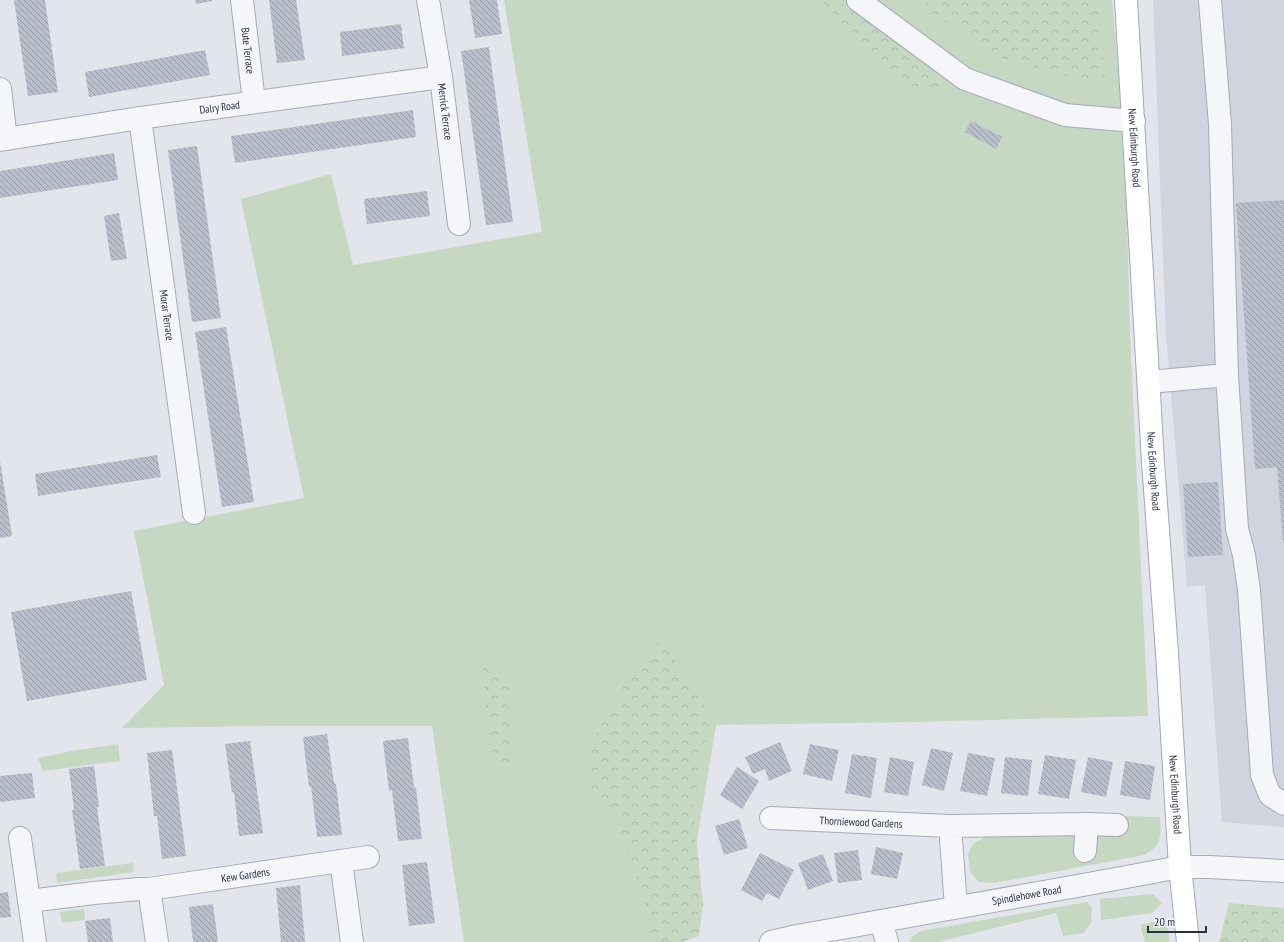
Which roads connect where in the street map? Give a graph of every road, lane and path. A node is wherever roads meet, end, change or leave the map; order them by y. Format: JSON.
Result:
{"nodes":[{"id":1,"x":242,"y":0,"type":"edge"},
{"id":2,"x":428,"y":0,"type":"edge"},
{"id":3,"x":858,"y":0,"type":"edge"},
{"id":4,"x":1126,"y":0,"type":"edge"},
{"id":5,"x":1210,"y":0,"type":"edge"},
{"id":6,"x":441,"y":77,"type":"junction"},
{"id":7,"x":0,"y":89,"type":"edge"},
{"id":8,"x":254,"y":102,"type":"junction"},
{"id":9,"x":140,"y":118,"type":"junction"},
{"id":10,"x":1134,"y":121,"type":"junction"},
{"id":11,"x":3,"y":140,"type":"edge"},
{"id":12,"x":459,"y":224,"type":"dead end"},
{"id":13,"x":1227,"y":375,"type":"junction"},
{"id":14,"x":1149,"y":382,"type":"junction"},
{"id":15,"x":194,"y":513,"type":"dead end"},
{"id":16,"x":1284,"y":804,"type":"edge"},
{"id":17,"x":771,"y":818,"type":"dead end"},
{"id":18,"x":1088,"y":824,"type":"junction"},
{"id":19,"x":1117,"y":825,"type":"dead end"},
{"id":20,"x":950,"y":826,"type":"junction"},
{"id":21,"x":20,"y":838,"type":"dead end"},
{"id":22,"x":1086,"y":851,"type":"dead end"},
{"id":23,"x":368,"y":857,"type":"dead end"},
{"id":24,"x":341,"y":861,"type":"junction"},
{"id":25,"x":1180,"y":866,"type":"junction"},
{"id":26,"x":1284,"y":871,"type":"edge"},
{"id":27,"x":149,"y":889,"type":"junction"},
{"id":28,"x":29,"y":901,"type":"junction"},
{"id":29,"x":956,"y":907,"type":"junction"},
{"id":30,"x":881,"y":921,"type":"junction"},
{"id":31,"x":35,"y":942,"type":"edge"},
{"id":32,"x":157,"y":942,"type":"edge"},
{"id":33,"x":352,"y":942,"type":"edge"},
{"id":34,"x":771,"y":942,"type":"edge"},
{"id":35,"x":887,"y":942,"type":"edge"},
{"id":36,"x":1188,"y":942,"type":"edge"}],
"edges":[{"from":1,"to":8,"type":"street","name":"Bute Terrace"},
{"from":2,"to":6,"type":"street","name":"Merrick Terrace"},
{"from":3,"to":10,"type":"street"},
{"from":4,"to":10,"type":"main road","name":"New Edinburgh Road"},
{"from":5,"to":13,"type":"street"},
{"from":6,"to":8,"type":"street","name":"Dalry Road"},
{"from":6,"to":12,"type":"street","name":"Merrick Terrace"},
{"from":7,"to":11,"type":"street"},
{"from":8,"to":9,"type":"street","name":"Dalry Road"},
{"from":9,"to":11,"type":"street","name":"Dalry Road"},
{"from":9,"to":15,"type":"street","name":"Morar Terrace"},
{"from":10,"to":14,"type":"main road","name":"New Edinburgh Road"},
{"from":13,"to":14,"type":"street"},
{"from":13,"to":16,"type":"street"},
{"from":14,"to":25,"type":"main road","name":"New Edinburgh Road"},
{"from":17,"to":20,"type":"street","name":"Thorniewood Gardens"},
{"from":18,"to":19,"type":"street","name":"Thorniewood Gardens"},
{"from":18,"to":20,"type":"street","name":"Thorniewood Gardens"},
{"from":18,"to":22,"type":"street"},
{"from":20,"to":29,"type":"street"},
{"from":21,"to":28,"type":"street"},
{"from":23,"to":24,"type":"street","name":"Kew Gardens"},
{"from":24,"to":27,"type":"street","name":"Kew Gardens"},
{"from":24,"to":33,"type":"street"},
{"from":25,"to":26,"type":"street","name":"Spindlehowe Road"},
{"from":25,"to":29,"type":"street","name":"Spindlehowe Road"},
{"from":25,"to":36,"type":"main road","name":"New Edinburgh Road"},
{"from":27,"to":28,"type":"street","name":"Kew Gardens"},
{"from":27,"to":32,"type":"street"},
{"from":28,"to":31,"type":"street"},
{"from":29,"to":30,"type":"street","name":"Spindlehowe Road"},
{"from":30,"to":34,"type":"street","name":"Spindlehowe Road"},
{"from":30,"to":35,"type":"street"}]}
